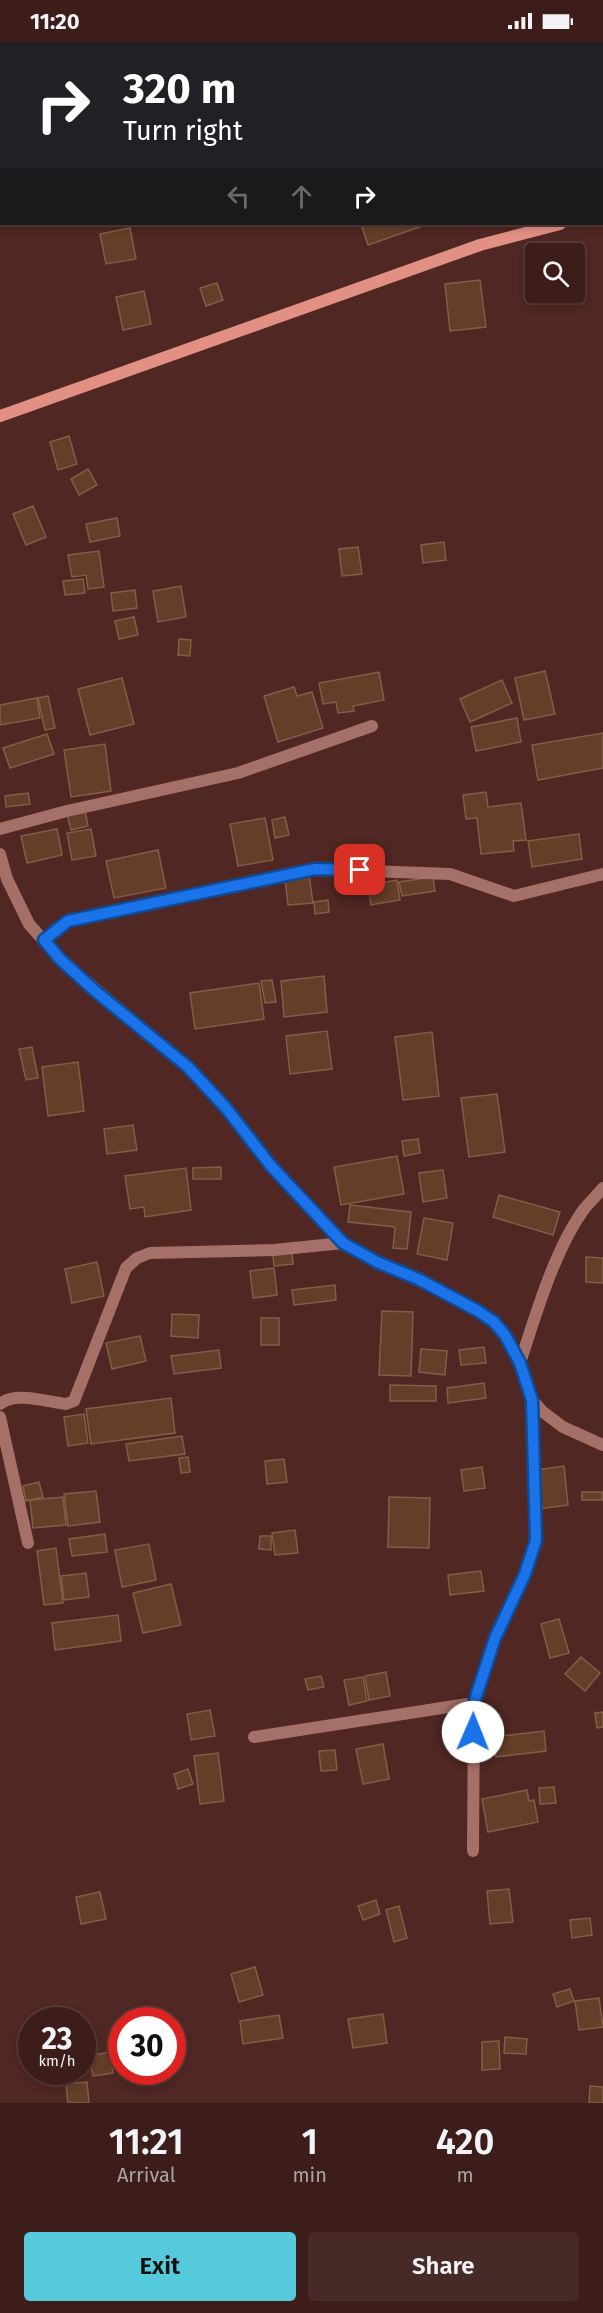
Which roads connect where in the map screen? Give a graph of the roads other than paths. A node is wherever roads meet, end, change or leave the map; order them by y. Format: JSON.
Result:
{"nodes":[{"id":1,"x":548,"y":225,"type":"edge"},
{"id":2,"x":525,"y":227,"type":"edge"},
{"id":3,"x":0,"y":416,"type":"edge"},
{"id":4,"x":372,"y":726,"type":"dead end"},
{"id":5,"x":0,"y":829,"type":"edge"},
{"id":6,"x":0,"y":855,"type":"edge"},
{"id":7,"x":603,"y":874,"type":"edge"},
{"id":8,"x":44,"y":940,"type":"junction"},
{"id":9,"x":603,"y":1188,"type":"edge"},
{"id":10,"x":343,"y":1243,"type":"junction"},
{"id":11,"x":520,"y":1363,"type":"junction"},
{"id":12,"x":532,"y":1400,"type":"junction"},
{"id":13,"x":0,"y":1404,"type":"edge"},
{"id":14,"x":0,"y":1417,"type":"edge"},
{"id":15,"x":603,"y":1445,"type":"edge"},
{"id":16,"x":28,"y":1543,"type":"dead end"},
{"id":17,"x":474,"y":1703,"type":"junction"},
{"id":18,"x":254,"y":1737,"type":"dead end"},
{"id":19,"x":473,"y":1851,"type":"dead end"}],
"edges":[{"from":1,"to":2,"type":"main road"},
{"from":2,"to":3,"type":"main road"},
{"from":4,"to":5,"type":"street"},
{"from":6,"to":8,"type":"street"},
{"from":7,"to":8,"type":"street"},
{"from":8,"to":10,"type":"street"},
{"from":9,"to":11,"type":"street"},
{"from":10,"to":11,"type":"street"},
{"from":10,"to":13,"type":"street"},
{"from":11,"to":12,"type":"street"},
{"from":12,"to":15,"type":"street"},
{"from":12,"to":17,"type":"street"},
{"from":14,"to":16,"type":"street"},
{"from":17,"to":18,"type":"street"},
{"from":17,"to":19,"type":"street"}]}
